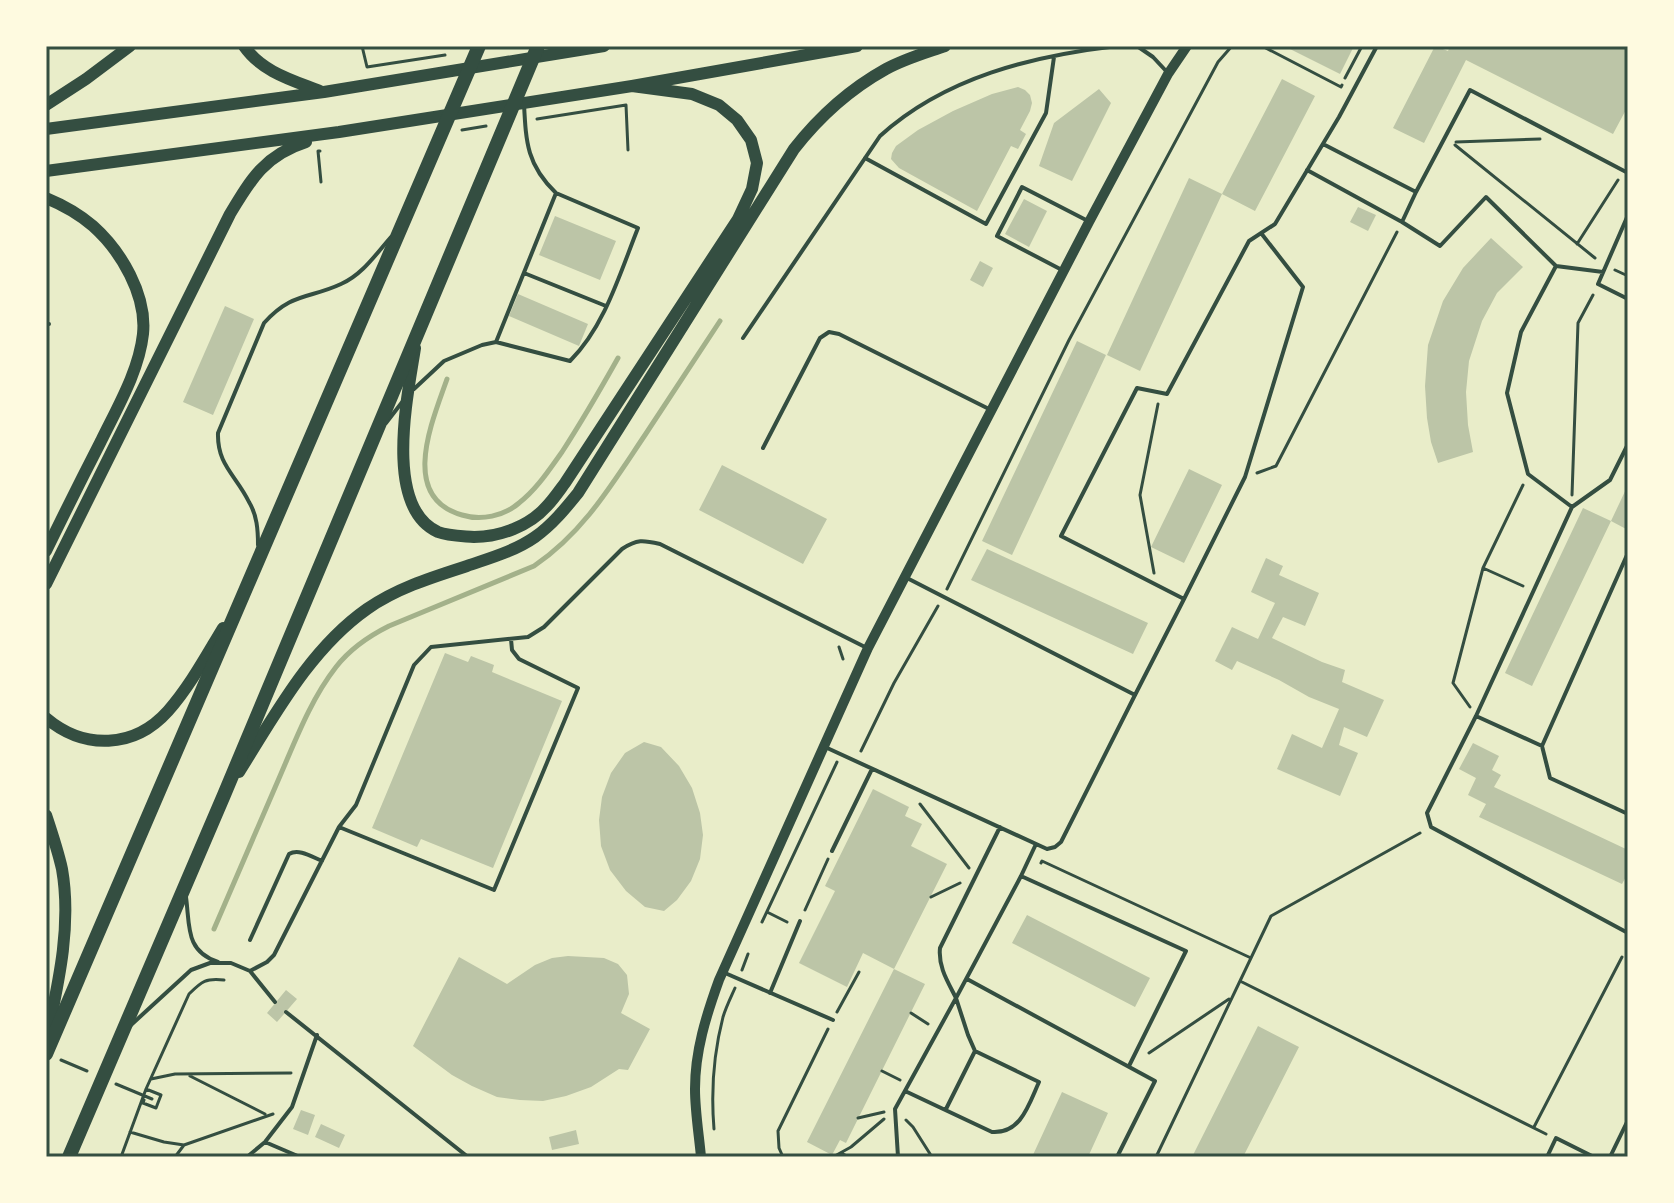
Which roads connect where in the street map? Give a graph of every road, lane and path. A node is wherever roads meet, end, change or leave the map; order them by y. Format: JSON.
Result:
{"nodes":[{"id":1,"x":130,"y":46,"type":"edge"},
{"id":2,"x":244,"y":46,"type":"edge"},
{"id":3,"x":362,"y":46,"type":"edge"},
{"id":4,"x":479,"y":46,"type":"edge"},
{"id":5,"x":538,"y":46,"type":"edge"},
{"id":6,"x":604,"y":46,"type":"edge"},
{"id":7,"x":857,"y":46,"type":"edge"},
{"id":8,"x":945,"y":46,"type":"edge"},
{"id":9,"x":1117,"y":46,"type":"edge"},
{"id":10,"x":1137,"y":46,"type":"edge"},
{"id":11,"x":1187,"y":46,"type":"edge"},
{"id":12,"x":1232,"y":46,"type":"edge"},
{"id":13,"x":1262,"y":46,"type":"edge"},
{"id":14,"x":1362,"y":46,"type":"edge"},
{"id":15,"x":1377,"y":46,"type":"edge"},
{"id":16,"x":444,"y":55,"type":"dead end"},
{"id":17,"x":1054,"y":57,"type":"junction"},
{"id":18,"x":1168,"y":74,"type":"junction"},
{"id":19,"x":523,"y":81,"type":"junction"},
{"id":20,"x":632,"y":86,"type":"junction"},
{"id":21,"x":324,"y":92,"type":"junction"},
{"id":22,"x":46,"y":105,"type":"edge"},
{"id":23,"x":534,"y":119,"type":"dead end"},
{"id":24,"x":487,"y":126,"type":"dead end"},
{"id":25,"x":46,"y":129,"type":"edge"},
{"id":26,"x":457,"y":131,"type":"dead end"},
{"id":27,"x":339,"y":132,"type":"junction"},
{"id":28,"x":1563,"y":139,"type":"junction"},
{"id":29,"x":1323,"y":144,"type":"junction"},
{"id":30,"x":628,"y":150,"type":"dead end"},
{"id":31,"x":318,"y":151,"type":"dead end"},
{"id":32,"x":865,"y":158,"type":"junction"},
{"id":33,"x":1307,"y":170,"type":"junction"},
{"id":34,"x":46,"y":171,"type":"edge"},
{"id":35,"x":1626,"y":172,"type":"edge"},
{"id":36,"x":321,"y":182,"type":"dead end"},
{"id":37,"x":1416,"y":192,"type":"junction"},
{"id":38,"x":556,"y":193,"type":"junction"},
{"id":39,"x":46,"y":198,"type":"edge"},
{"id":40,"x":1628,"y":215,"type":"edge"},
{"id":41,"x":405,"y":220,"type":"junction"},
{"id":42,"x":1089,"y":222,"type":"junction"},
{"id":43,"x":1402,"y":222,"type":"junction"},
{"id":44,"x":1261,"y":233,"type":"junction"},
{"id":45,"x":1577,"y":244,"type":"junction"},
{"id":46,"x":1556,"y":266,"type":"junction"},
{"id":47,"x":1606,"y":266,"type":"junction"},
{"id":48,"x":1064,"y":271,"type":"junction"},
{"id":49,"x":1603,"y":272,"type":"junction"},
{"id":50,"x":524,"y":273,"type":"junction"},
{"id":51,"x":1628,"y":276,"type":"edge"},
{"id":52,"x":1598,"y":284,"type":"junction"},
{"id":53,"x":1628,"y":299,"type":"edge"},
{"id":54,"x":606,"y":306,"type":"junction"},
{"id":55,"x":419,"y":328,"type":"junction"},
{"id":56,"x":743,"y":338,"type":"dead end"},
{"id":57,"x":496,"y":342,"type":"junction"},
{"id":58,"x":1156,"y":392,"type":"junction"},
{"id":59,"x":407,"y":395,"type":"junction"},
{"id":60,"x":991,"y":410,"type":"junction"},
{"id":61,"x":370,"y":444,"type":"junction"},
{"id":62,"x":1628,"y":444,"type":"edge"},
{"id":63,"x":763,"y":448,"type":"dead end"},
{"id":64,"x":1528,"y":474,"type":"junction"},
{"id":65,"x":1245,"y":477,"type":"junction"},
{"id":66,"x":1572,"y":507,"type":"junction"},
{"id":67,"x":46,"y":551,"type":"edge"},
{"id":68,"x":1628,"y":556,"type":"edge"},
{"id":69,"x":258,"y":560,"type":"junction"},
{"id":70,"x":1483,"y":568,"type":"junction"},
{"id":71,"x":905,"y":577,"type":"junction"},
{"id":72,"x":46,"y":584,"type":"edge"},
{"id":73,"x":1157,"y":584,"type":"junction"},
{"id":74,"x":1533,"y":590,"type":"junction"},
{"id":75,"x":943,"y":596,"type":"junction"},
{"id":76,"x":242,"y":598,"type":"junction"},
{"id":77,"x":1184,"y":599,"type":"junction"},
{"id":78,"x":511,"y":639,"type":"junction"},
{"id":79,"x":868,"y":648,"type":"junction"},
{"id":80,"x":1135,"y":695,"type":"junction"},
{"id":81,"x":1476,"y":716,"type":"junction"},
{"id":82,"x":46,"y":718,"type":"edge"},
{"id":83,"x":823,"y":746,"type":"junction"},
{"id":84,"x":1542,"y":746,"type":"junction"},
{"id":85,"x":856,"y":761,"type":"junction"},
{"id":86,"x":872,"y":769,"type":"junction"},
{"id":87,"x":903,"y":783,"type":"junction"},
{"id":88,"x":224,"y":795,"type":"junction"},
{"id":89,"x":1628,"y":814,"type":"edge"},
{"id":90,"x":46,"y":815,"type":"edge"},
{"id":91,"x":339,"y":827,"type":"junction"},
{"id":92,"x":1000,"y":827,"type":"junction"},
{"id":93,"x":1431,"y":827,"type":"junction"},
{"id":94,"x":1036,"y":844,"type":"junction"},
{"id":95,"x":832,"y":851,"type":"joint"},
{"id":96,"x":322,"y":861,"type":"junction"},
{"id":97,"x":976,"y":876,"type":"junction"},
{"id":98,"x":1021,"y":876,"type":"junction"},
{"id":99,"x":1032,"y":881,"type":"junction"},
{"id":100,"x":184,"y":887,"type":"junction"},
{"id":101,"x":931,"y":897,"type":"dead end"},
{"id":102,"x":767,"y":912,"type":"junction"},
{"id":103,"x":762,"y":922,"type":"dead end"},
{"id":104,"x":799,"y":924,"type":"junction"},
{"id":105,"x":1628,"y":933,"type":"edge"},
{"id":106,"x":250,"y":940,"type":"dead end"},
{"id":107,"x":752,"y":943,"type":"dead end"},
{"id":108,"x":1622,"y":957,"type":"dead end"},
{"id":109,"x":1251,"y":958,"type":"junction"},
{"id":110,"x":220,"y":962,"type":"junction"},
{"id":111,"x":250,"y":971,"type":"junction"},
{"id":112,"x":723,"y":972,"type":"junction"},
{"id":113,"x":859,"y":972,"type":"dead end"},
{"id":114,"x":738,"y":979,"type":"junction"},
{"id":115,"x":967,"y":979,"type":"junction"},
{"id":116,"x":224,"y":980,"type":"dead end"},
{"id":117,"x":1240,"y":981,"type":"junction"},
{"id":118,"x":770,"y":993,"type":"junction"},
{"id":119,"x":1232,"y":997,"type":"junction"},
{"id":120,"x":956,"y":998,"type":"junction"},
{"id":121,"x":275,"y":1002,"type":"dead end"},
{"id":122,"x":286,"y":1012,"type":"dead end"},
{"id":123,"x":911,"y":1013,"type":"dead end"},
{"id":124,"x":833,"y":1020,"type":"junction"},
{"id":125,"x":939,"y":1029,"type":"junction"},
{"id":126,"x":121,"y":1035,"type":"junction"},
{"id":127,"x":317,"y":1035,"type":"junction"},
{"id":128,"x":46,"y":1041,"type":"edge"},
{"id":129,"x":975,"y":1051,"type":"junction"},
{"id":130,"x":46,"y":1054,"type":"edge"},
{"id":131,"x":1129,"y":1066,"type":"junction"},
{"id":132,"x":882,"y":1071,"type":"dead end"},
{"id":133,"x":187,"y":1074,"type":"junction"},
{"id":134,"x":289,"y":1074,"type":"dead end"},
{"id":135,"x":151,"y":1079,"type":"junction"},
{"id":136,"x":909,"y":1084,"type":"junction"},
{"id":137,"x":146,"y":1089,"type":"junction"},
{"id":138,"x":905,"y":1091,"type":"junction"},
{"id":139,"x":145,"y":1096,"type":"dead end"},
{"id":140,"x":152,"y":1099,"type":"dead end"},
{"id":141,"x":292,"y":1107,"type":"junction"},
{"id":142,"x":895,"y":1109,"type":"junction"},
{"id":143,"x":946,"y":1110,"type":"junction"},
{"id":144,"x":268,"y":1116,"type":"junction"},
{"id":145,"x":858,"y":1118,"type":"dead end"},
{"id":146,"x":1628,"y":1120,"type":"edge"},
{"id":147,"x":1534,"y":1127,"type":"junction"},
{"id":148,"x":714,"y":1130,"type":"dead end"},
{"id":149,"x":130,"y":1132,"type":"junction"},
{"id":150,"x":1556,"y":1138,"type":"junction"},
{"id":151,"x":265,"y":1142,"type":"junction"},
{"id":152,"x":184,"y":1145,"type":"junction"},
{"id":153,"x":841,"y":1153,"type":"junction"},
{"id":154,"x":69,"y":1157,"type":"edge"},
{"id":155,"x":121,"y":1157,"type":"edge"},
{"id":156,"x":175,"y":1157,"type":"edge"},
{"id":157,"x":247,"y":1157,"type":"edge"},
{"id":158,"x":300,"y":1157,"type":"edge"},
{"id":159,"x":468,"y":1157,"type":"edge"},
{"id":160,"x":701,"y":1157,"type":"edge"},
{"id":161,"x":783,"y":1157,"type":"edge"},
{"id":162,"x":833,"y":1157,"type":"edge"},
{"id":163,"x":849,"y":1157,"type":"edge"},
{"id":164,"x":898,"y":1157,"type":"edge"},
{"id":165,"x":932,"y":1157,"type":"edge"},
{"id":166,"x":1117,"y":1157,"type":"edge"},
{"id":167,"x":1156,"y":1157,"type":"edge"},
{"id":168,"x":1547,"y":1157,"type":"edge"},
{"id":169,"x":1594,"y":1157,"type":"edge"},
{"id":170,"x":1610,"y":1157,"type":"edge"}],
"edges":[{"from":1,"to":22,"type":"main road"},
{"from":2,"to":21,"type":"main road"},
{"from":3,"to":16,"type":"path"},
{"from":4,"to":41,"type":"highway"},
{"from":5,"to":19,"type":"highway"},
{"from":6,"to":21,"type":"main road"},
{"from":7,"to":20,"type":"main road"},
{"from":8,"to":88,"type":"main road"},
{"from":9,"to":17,"type":"lane"},
{"from":10,"to":18,"type":"lane"},
{"from":11,"to":18,"type":"street"},
{"from":12,"to":75,"type":"path"},
{"from":13,"to":14,"type":"path"},
{"from":15,"to":29,"type":"lane"},
{"from":17,"to":32,"type":"lane"},
{"from":17,"to":32,"type":"lane"},
{"from":18,"to":42,"type":"street"},
{"from":19,"to":38,"type":"lane"},
{"from":19,"to":55,"type":"highway"},
{"from":20,"to":27,"type":"main road"},
{"from":20,"to":59,"type":"main road"},
{"from":21,"to":25,"type":"main road"},
{"from":23,"to":30,"type":"path"},
{"from":24,"to":26,"type":"path"},
{"from":27,"to":34,"type":"main road"},
{"from":27,"to":72,"type":"main road"},
{"from":28,"to":35,"type":"lane"},
{"from":28,"to":37,"type":"lane"},
{"from":28,"to":45,"type":"path"},
{"from":29,"to":33,"type":"lane"},
{"from":29,"to":37,"type":"lane"},
{"from":31,"to":36,"type":"path"},
{"from":32,"to":56,"type":"lane"},
{"from":33,"to":43,"type":"lane"},
{"from":33,"to":44,"type":"lane"},
{"from":35,"to":45,"type":"path"},
{"from":37,"to":43,"type":"lane"},
{"from":38,"to":50,"type":"lane"},
{"from":38,"to":54,"type":"lane"},
{"from":39,"to":67,"type":"main road"},
{"from":40,"to":47,"type":"lane"},
{"from":41,"to":69,"type":"highway"},
{"from":41,"to":69,"type":"lane"},
{"from":42,"to":48,"type":"street"},
{"from":42,"to":48,"type":"lane"},
{"from":43,"to":46,"type":"lane"},
{"from":43,"to":65,"type":"path"},
{"from":44,"to":58,"type":"lane"},
{"from":44,"to":65,"type":"lane"},
{"from":45,"to":47,"type":"path"},
{"from":46,"to":49,"type":"lane"},
{"from":46,"to":64,"type":"lane"},
{"from":47,"to":49,"type":"lane"},
{"from":47,"to":51,"type":"path"},
{"from":48,"to":60,"type":"street"},
{"from":49,"to":52,"type":"lane"},
{"from":50,"to":54,"type":"lane"},
{"from":50,"to":57,"type":"lane"},
{"from":52,"to":53,"type":"lane"},
{"from":52,"to":66,"type":"path"},
{"from":54,"to":57,"type":"lane"},
{"from":55,"to":59,"type":"main road"},
{"from":55,"to":61,"type":"highway"},
{"from":57,"to":59,"type":"lane"},
{"from":58,"to":73,"type":"path"},
{"from":58,"to":73,"type":"lane"},
{"from":59,"to":61,"type":"lane"},
{"from":60,"to":63,"type":"lane"},
{"from":60,"to":71,"type":"street"},
{"from":61,"to":88,"type":"highway"},
{"from":62,"to":66,"type":"lane"},
{"from":64,"to":66,"type":"lane"},
{"from":64,"to":70,"type":"path"},
{"from":65,"to":77,"type":"lane"},
{"from":66,"to":74,"type":"lane"},
{"from":68,"to":84,"type":"lane"},
{"from":69,"to":76,"type":"highway"},
{"from":70,"to":74,"type":"path"},
{"from":70,"to":81,"type":"path"},
{"from":71,"to":75,"type":"lane"},
{"from":71,"to":79,"type":"street"},
{"from":73,"to":77,"type":"lane"},
{"from":74,"to":81,"type":"lane"},
{"from":75,"to":80,"type":"lane"},
{"from":75,"to":85,"type":"path"},
{"from":76,"to":82,"type":"main road"},
{"from":76,"to":130,"type":"highway"},
{"from":77,"to":80,"type":"lane"},
{"from":78,"to":79,"type":"lane"},
{"from":78,"to":91,"type":"lane"},
{"from":78,"to":91,"type":"lane"},
{"from":79,"to":83,"type":"street"},
{"from":80,"to":94,"type":"lane"},
{"from":81,"to":84,"type":"lane"},
{"from":81,"to":93,"type":"lane"},
{"from":83,"to":85,"type":"lane"},
{"from":83,"to":112,"type":"street"},
{"from":84,"to":89,"type":"lane"},
{"from":85,"to":86,"type":"lane"},
{"from":85,"to":102,"type":"path"},
{"from":86,"to":87,"type":"lane"},
{"from":86,"to":95,"type":"lane"},
{"from":87,"to":92,"type":"lane"},
{"from":87,"to":97,"type":"path"},
{"from":88,"to":100,"type":"highway"},
{"from":90,"to":128,"type":"main road"},
{"from":91,"to":96,"type":"lane"},
{"from":92,"to":94,"type":"lane"},
{"from":92,"to":97,"type":"lane"},
{"from":93,"to":105,"type":"lane"},
{"from":93,"to":109,"type":"path"},
{"from":94,"to":98,"type":"lane"},
{"from":95,"to":104,"type":"path"},
{"from":96,"to":106,"type":"lane"},
{"from":96,"to":111,"type":"lane"},
{"from":97,"to":101,"type":"path"},
{"from":97,"to":120,"type":"lane"},
{"from":98,"to":99,"type":"lane"},
{"from":98,"to":115,"type":"lane"},
{"from":99,"to":109,"type":"path"},
{"from":99,"to":131,"type":"lane"},
{"from":100,"to":110,"type":"lane"},
{"from":100,"to":126,"type":"highway"},
{"from":102,"to":103,"type":"path"},
{"from":102,"to":104,"type":"path"},
{"from":104,"to":118,"type":"lane"},
{"from":107,"to":114,"type":"path"},
{"from":108,"to":147,"type":"path"},
{"from":109,"to":117,"type":"path"},
{"from":110,"to":111,"type":"lane"},
{"from":110,"to":126,"type":"lane"},
{"from":111,"to":121,"type":"lane"},
{"from":112,"to":114,"type":"lane"},
{"from":112,"to":160,"type":"street"},
{"from":113,"to":124,"type":"path"},
{"from":114,"to":118,"type":"lane"},
{"from":114,"to":148,"type":"path"},
{"from":115,"to":120,"type":"lane"},
{"from":115,"to":131,"type":"lane"},
{"from":116,"to":135,"type":"path"},
{"from":117,"to":119,"type":"path"},
{"from":117,"to":147,"type":"path"},
{"from":118,"to":124,"type":"lane"},
{"from":119,"to":131,"type":"path"},
{"from":119,"to":167,"type":"path"},
{"from":120,"to":125,"type":"lane"},
{"from":120,"to":129,"type":"lane"},
{"from":122,"to":127,"type":"lane"},
{"from":123,"to":125,"type":"path"},
{"from":124,"to":161,"type":"path"},
{"from":125,"to":136,"type":"lane"},
{"from":126,"to":154,"type":"highway"},
{"from":127,"to":141,"type":"lane"},
{"from":127,"to":159,"type":"lane"},
{"from":129,"to":143,"type":"lane"},
{"from":129,"to":143,"type":"lane"},
{"from":131,"to":166,"type":"lane"},
{"from":132,"to":136,"type":"path"},
{"from":133,"to":134,"type":"path"},
{"from":133,"to":135,"type":"path"},
{"from":133,"to":144,"type":"path"},
{"from":135,"to":137,"type":"path"},
{"from":136,"to":138,"type":"lane"},
{"from":137,"to":139,"type":"path"},
{"from":137,"to":140,"type":"path"},
{"from":137,"to":149,"type":"path"},
{"from":138,"to":142,"type":"lane"},
{"from":138,"to":143,"type":"lane"},
{"from":141,"to":144,"type":"path"},
{"from":141,"to":151,"type":"lane"},
{"from":142,"to":145,"type":"path"},
{"from":142,"to":153,"type":"path"},
{"from":142,"to":164,"type":"lane"},
{"from":142,"to":165,"type":"path"},
{"from":144,"to":152,"type":"path"},
{"from":146,"to":170,"type":"lane"},
{"from":147,"to":150,"type":"path"},
{"from":149,"to":152,"type":"path"},
{"from":149,"to":155,"type":"path"},
{"from":150,"to":168,"type":"lane"},
{"from":150,"to":169,"type":"lane"},
{"from":151,"to":157,"type":"lane"},
{"from":151,"to":158,"type":"lane"},
{"from":152,"to":156,"type":"path"},
{"from":153,"to":162,"type":"path"},
{"from":153,"to":163,"type":"path"}]}
